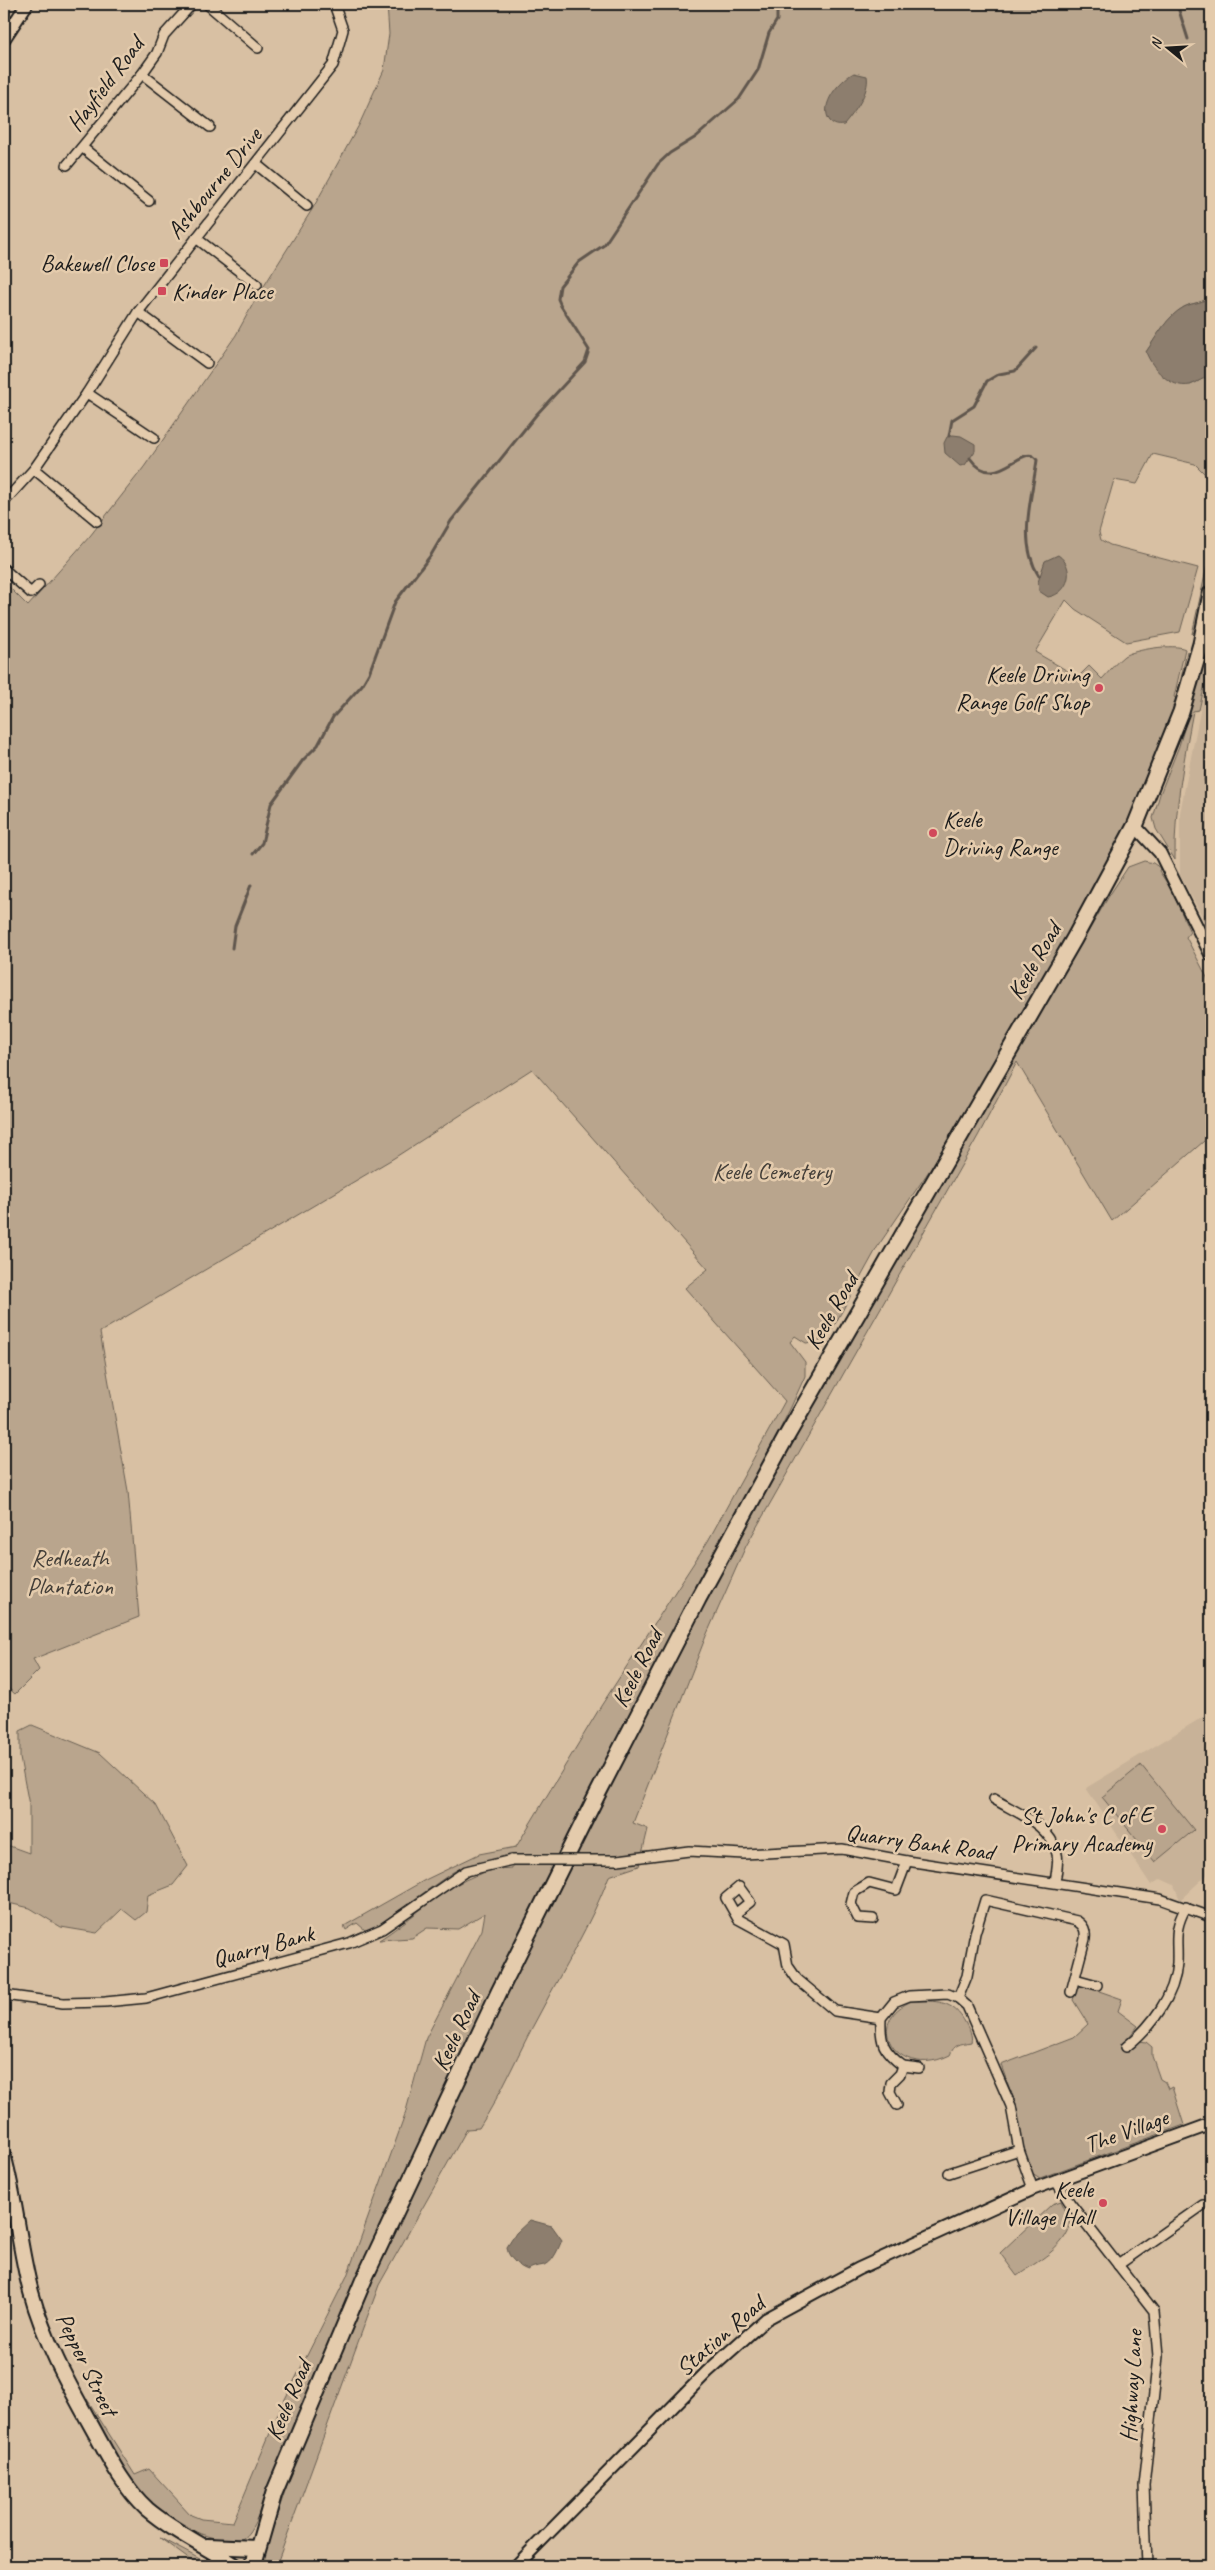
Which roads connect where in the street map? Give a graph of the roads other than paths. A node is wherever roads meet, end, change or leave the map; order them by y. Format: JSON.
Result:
{"nodes":[{"id":1,"x":27,"y":4,"type":"edge"},
{"id":2,"x":192,"y":4,"type":"edge"},
{"id":3,"x":207,"y":4,"type":"edge"},
{"id":4,"x":334,"y":4,"type":"edge"},
{"id":5,"x":4,"y":39,"type":"edge"},
{"id":6,"x":258,"y":48,"type":"dead end"},
{"id":7,"x":142,"y":74,"type":"junction"},
{"id":8,"x":210,"y":128,"type":"dead end"},
{"id":9,"x":83,"y":148,"type":"junction"},
{"id":10,"x":256,"y":164,"type":"junction"},
{"id":11,"x":67,"y":165,"type":"dead end"},
{"id":12,"x":149,"y":201,"type":"dead end"},
{"id":13,"x":307,"y":206,"type":"dead end"},
{"id":14,"x":196,"y":238,"type":"junction"},
{"id":15,"x":256,"y":285,"type":"dead end"},
{"id":16,"x":138,"y":312,"type":"junction"},
{"id":17,"x":207,"y":363,"type":"dead end"},
{"id":18,"x":87,"y":393,"type":"junction"},
{"id":19,"x":154,"y":438,"type":"dead end"},
{"id":20,"x":34,"y":469,"type":"junction"},
{"id":21,"x":4,"y":502,"type":"edge"},
{"id":22,"x":97,"y":521,"type":"dead end"},
{"id":23,"x":4,"y":569,"type":"edge"},
{"id":24,"x":39,"y":585,"type":"dead end"},
{"id":25,"x":1211,"y":594,"type":"edge"},
{"id":26,"x":1135,"y":826,"type":"junction"},
{"id":27,"x":1211,"y":955,"type":"edge"},
{"id":28,"x":994,"y":1799,"type":"dead end"},
{"id":29,"x":512,"y":1860,"type":"joint"},
{"id":30,"x":907,"y":1861,"type":"junction"},
{"id":31,"x":1055,"y":1882,"type":"junction"},
{"id":32,"x":1186,"y":1907,"type":"junction"},
{"id":33,"x":736,"y":1914,"type":"dead end"},
{"id":34,"x":1211,"y":1917,"type":"edge"},
{"id":35,"x":873,"y":1919,"type":"dead end"},
{"id":36,"x":1074,"y":1979,"type":"junction"},
{"id":37,"x":1097,"y":1985,"type":"dead end"},
{"id":38,"x":1071,"y":1992,"type":"dead end"},
{"id":39,"x":4,"y":1995,"type":"edge"},
{"id":40,"x":958,"y":1998,"type":"junction"},
{"id":41,"x":881,"y":2018,"type":"junction"},
{"id":42,"x":1126,"y":2047,"type":"dead end"},
{"id":43,"x":903,"y":2066,"type":"junction"},
{"id":44,"x":919,"y":2068,"type":"dead end"},
{"id":45,"x":897,"y":2105,"type":"dead end"},
{"id":46,"x":1211,"y":2124,"type":"edge"},
{"id":47,"x":1019,"y":2150,"type":"junction"},
{"id":48,"x":4,"y":2158,"type":"edge"},
{"id":49,"x":949,"y":2173,"type":"dead end"},
{"id":50,"x":1055,"y":2180,"type":"junction"},
{"id":51,"x":1033,"y":2189,"type":"junction"},
{"id":52,"x":1203,"y":2205,"type":"dead end"},
{"id":53,"x":1118,"y":2264,"type":"junction"},
{"id":54,"x":204,"y":2546,"type":"junction"},
{"id":55,"x":257,"y":2548,"type":"junction"},
{"id":56,"x":236,"y":2566,"type":"edge"},
{"id":57,"x":253,"y":2566,"type":"edge"},
{"id":58,"x":516,"y":2566,"type":"edge"},
{"id":59,"x":1147,"y":2566,"type":"edge"}],
"edges":[{"from":1,"to":5,"type":"street"},
{"from":2,"to":7,"type":"street","name":"Hayfield Road"},
{"from":3,"to":6,"type":"street"},
{"from":4,"to":10,"type":"street","name":"Ashbourne Drive"},
{"from":7,"to":8,"type":"street"},
{"from":7,"to":9,"type":"street","name":"Hayfield Road"},
{"from":9,"to":11,"type":"street","name":"Hayfield Road"},
{"from":9,"to":12,"type":"street"},
{"from":10,"to":13,"type":"street"},
{"from":10,"to":14,"type":"street","name":"Ashbourne Drive"},
{"from":14,"to":15,"type":"street"},
{"from":14,"to":16,"type":"street","name":"Ashbourne Drive"},
{"from":16,"to":17,"type":"street"},
{"from":16,"to":18,"type":"street","name":"Ashbourne Drive"},
{"from":18,"to":19,"type":"street"},
{"from":18,"to":20,"type":"street","name":"Ashbourne Drive"},
{"from":20,"to":21,"type":"street","name":"Ashbourne Drive"},
{"from":20,"to":22,"type":"street"},
{"from":23,"to":24,"type":"street"},
{"from":25,"to":26,"type":"main road","name":"Keele Road"},
{"from":26,"to":27,"type":"street"},
{"from":26,"to":55,"type":"main road","name":"Keele Road"},
{"from":28,"to":31,"type":"street"},
{"from":29,"to":30,"type":"street","name":"Quarry Bank Road","bridge":true},
{"from":29,"to":39,"type":"street","name":"Quarry Bank"},
{"from":30,"to":31,"type":"street","name":"Quarry Bank Road"},
{"from":30,"to":35,"type":"street"},
{"from":31,"to":32,"type":"street","name":"Quarry Bank Road"},
{"from":32,"to":34,"type":"street","name":"Quarry Bank Road"},
{"from":32,"to":42,"type":"street"},
{"from":33,"to":41,"type":"street"},
{"from":36,"to":37,"type":"street"},
{"from":36,"to":38,"type":"street"},
{"from":36,"to":40,"type":"street"},
{"from":40,"to":41,"type":"street"},
{"from":40,"to":47,"type":"street"},
{"from":41,"to":43,"type":"street"},
{"from":43,"to":44,"type":"street"},
{"from":43,"to":45,"type":"street"},
{"from":46,"to":50,"type":"street","name":"The Village"},
{"from":47,"to":49,"type":"street"},
{"from":47,"to":51,"type":"street"},
{"from":48,"to":54,"type":"main road","name":"Pepper Street"},
{"from":50,"to":51,"type":"street","name":"Station Road"},
{"from":50,"to":53,"type":"street","name":"Highway Lane"},
{"from":51,"to":58,"type":"street","name":"Station Road"},
{"from":52,"to":53,"type":"street"},
{"from":53,"to":59,"type":"street","name":"Highway Lane"},
{"from":54,"to":55,"type":"main road","name":"Pepper Street"},
{"from":54,"to":56,"type":"main road","name":"Pepper Street"},
{"from":55,"to":57,"type":"main road","name":"Keele Road"}]}
